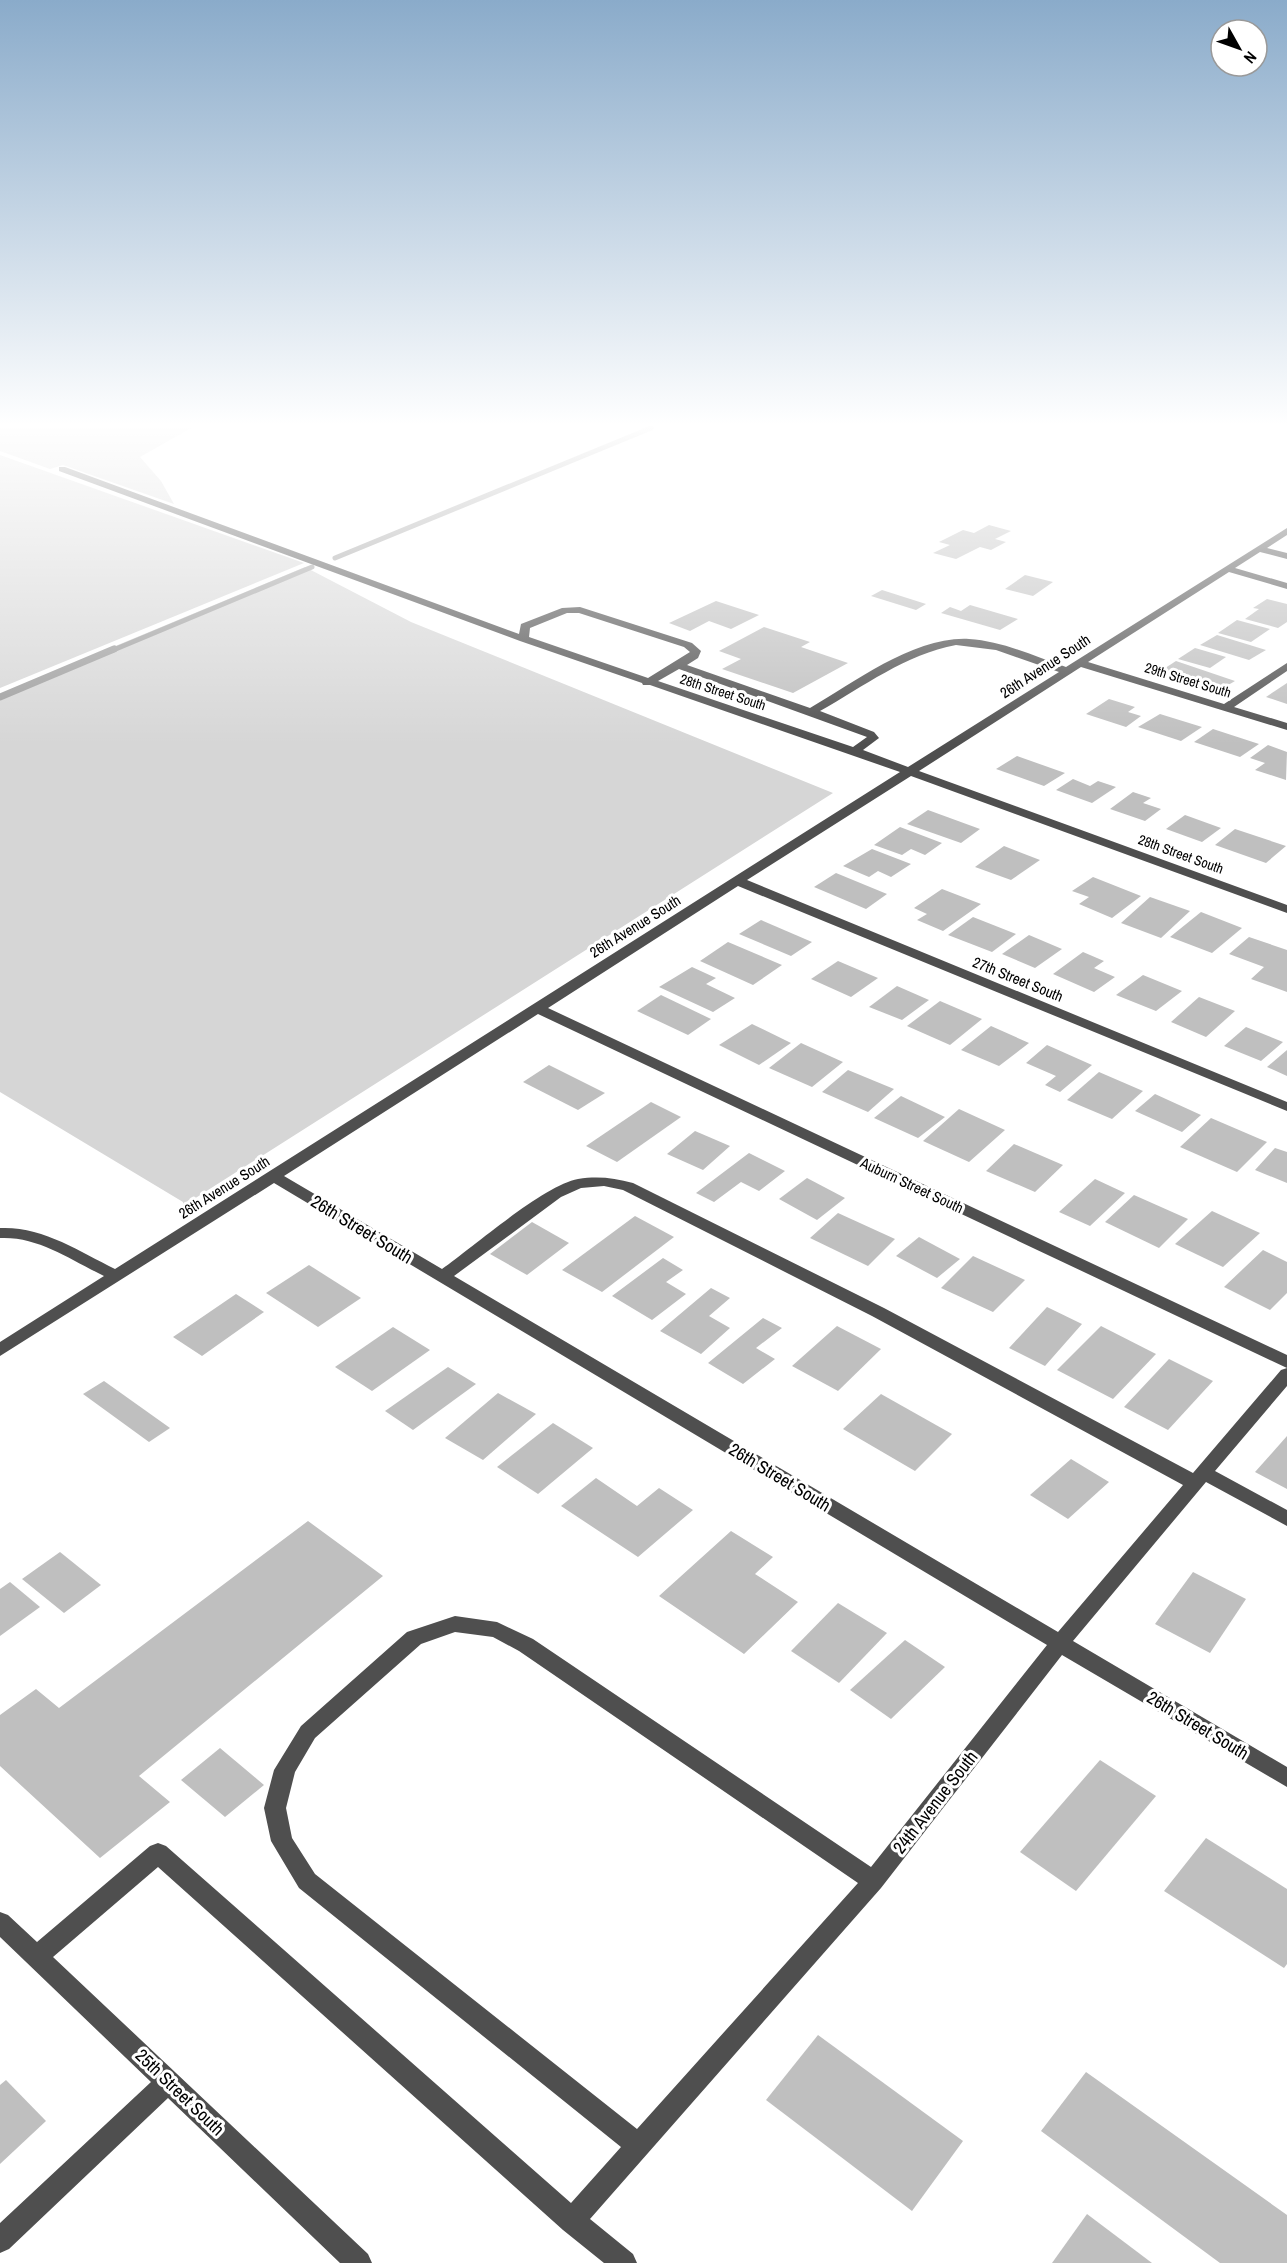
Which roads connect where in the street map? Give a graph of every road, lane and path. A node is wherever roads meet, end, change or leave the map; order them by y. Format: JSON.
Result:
{"nodes":[{"id":1,"x":240,"y":534,"type":"edge"},
{"id":2,"x":1283,"y":534,"type":"edge"},
{"id":3,"x":1259,"y":549,"type":"junction"},
{"id":4,"x":1287,"y":556,"type":"edge"},
{"id":5,"x":1227,"y":569,"type":"junction"},
{"id":6,"x":1287,"y":586,"type":"edge"},
{"id":7,"x":524,"y":639,"type":"junction"},
{"id":8,"x":1080,"y":663,"type":"junction"},
{"id":9,"x":678,"y":665,"type":"junction"},
{"id":10,"x":1287,"y":666,"type":"edge"},
{"id":11,"x":1067,"y":671,"type":"junction"},
{"id":12,"x":647,"y":683,"type":"junction"},
{"id":13,"x":1226,"y":708,"type":"junction"},
{"id":14,"x":811,"y":712,"type":"junction"},
{"id":15,"x":1287,"y":727,"type":"edge"},
{"id":16,"x":854,"y":751,"type":"junction"},
{"id":17,"x":910,"y":771,"type":"junction"},
{"id":18,"x":737,"y":881,"type":"junction"},
{"id":19,"x":1287,"y":909,"type":"edge"},
{"id":20,"x":537,"y":1008,"type":"junction"},
{"id":21,"x":1287,"y":1107,"type":"edge"},
{"id":22,"x":273,"y":1176,"type":"junction"},
{"id":23,"x":0,"y":1233,"type":"edge"},
{"id":24,"x":116,"y":1276,"type":"junction"},
{"id":25,"x":442,"y":1277,"type":"junction"},
{"id":26,"x":0,"y":1350,"type":"edge"},
{"id":27,"x":1287,"y":1362,"type":"edge"},
{"id":28,"x":1287,"y":1374,"type":"edge"},
{"id":29,"x":1199,"y":1478,"type":"junction"},
{"id":30,"x":1287,"y":1519,"type":"edge"},
{"id":31,"x":1060,"y":1642,"type":"junction"},
{"id":32,"x":1287,"y":1778,"type":"edge"},
{"id":33,"x":873,"y":1881,"type":"junction"},
{"id":34,"x":0,"y":1922,"type":"edge"},
{"id":35,"x":37,"y":1957,"type":"junction"},
{"id":36,"x":168,"y":2082,"type":"junction"},
{"id":37,"x":638,"y":2145,"type":"junction"},
{"id":38,"x":572,"y":2221,"type":"junction"},
{"id":39,"x":0,"y":2240,"type":"edge"},
{"id":40,"x":359,"y":2263,"type":"edge"},
{"id":41,"x":624,"y":2263,"type":"edge"}],
"edges":[{"from":1,"to":7,"type":"street","name":"28th Street South"},
{"from":2,"to":3,"type":"street","name":"26th Avenue South"},
{"from":3,"to":4,"type":"street"},
{"from":3,"to":5,"type":"street","name":"26th Avenue South"},
{"from":5,"to":6,"type":"street"},
{"from":5,"to":8,"type":"street","name":"26th Avenue South"},
{"from":7,"to":9,"type":"street"},
{"from":7,"to":12,"type":"street","name":"28th Street South"},
{"from":8,"to":11,"type":"street","name":"26th Avenue South"},
{"from":8,"to":13,"type":"street","name":"29th Street South"},
{"from":9,"to":12,"type":"street"},
{"from":9,"to":14,"type":"street"},
{"from":10,"to":13,"type":"street"},
{"from":11,"to":14,"type":"street"},
{"from":11,"to":17,"type":"street","name":"26th Avenue South"},
{"from":12,"to":16,"type":"street","name":"28th Street South"},
{"from":13,"to":15,"type":"street","name":"29th Street South"},
{"from":14,"to":16,"type":"street"},
{"from":16,"to":17,"type":"street","name":"28th Street South"},
{"from":17,"to":18,"type":"street","name":"26th Avenue South"},
{"from":17,"to":19,"type":"street","name":"28th Street South"},
{"from":18,"to":20,"type":"street","name":"26th Avenue South"},
{"from":18,"to":21,"type":"street","name":"27th Street South"},
{"from":20,"to":22,"type":"street","name":"26th Avenue South"},
{"from":20,"to":27,"type":"street","name":"Auburn Street South"},
{"from":22,"to":24,"type":"street","name":"26th Avenue South"},
{"from":22,"to":25,"type":"street","name":"26th Street South"},
{"from":23,"to":24,"type":"street"},
{"from":24,"to":26,"type":"street","name":"26th Avenue South"},
{"from":25,"to":29,"type":"street"},
{"from":25,"to":31,"type":"street","name":"26th Street South"},
{"from":28,"to":29,"type":"street","name":"24th Avenue South"},
{"from":29,"to":30,"type":"street"},
{"from":29,"to":31,"type":"street","name":"24th Avenue South"},
{"from":31,"to":32,"type":"street","name":"26th Street South"},
{"from":31,"to":33,"type":"street","name":"24th Avenue South"},
{"from":33,"to":37,"type":"street","name":"24th Avenue South"},
{"from":33,"to":37,"type":"street"},
{"from":34,"to":35,"type":"street","name":"25th Street South"},
{"from":35,"to":36,"type":"street","name":"25th Street South"},
{"from":35,"to":38,"type":"street"},
{"from":36,"to":39,"type":"street"},
{"from":36,"to":40,"type":"street","name":"25th Street South"},
{"from":37,"to":38,"type":"street","name":"24th Avenue South"},
{"from":38,"to":41,"type":"street"}]}
